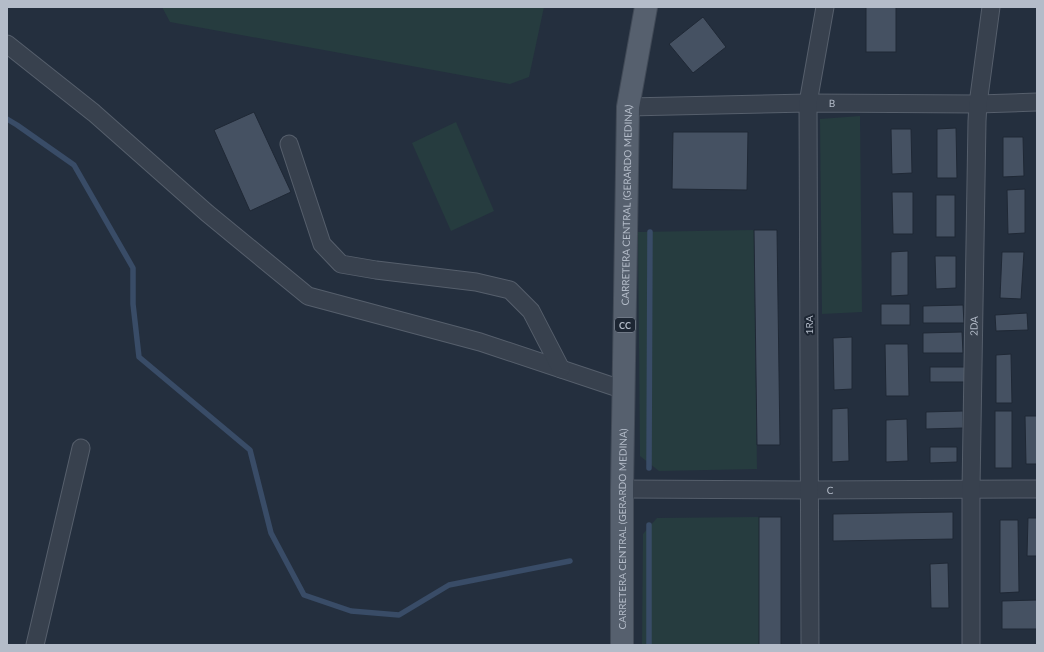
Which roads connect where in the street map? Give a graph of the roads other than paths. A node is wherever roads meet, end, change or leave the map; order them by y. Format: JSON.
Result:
{"nodes":[{"id":1,"x":646,"y":7,"type":"edge"},
{"id":2,"x":825,"y":7,"type":"edge"},
{"id":3,"x":991,"y":7,"type":"edge"},
{"id":4,"x":7,"y":44,"type":"edge"},
{"id":5,"x":1037,"y":102,"type":"edge"},
{"id":6,"x":808,"y":103,"type":"junction"},
{"id":7,"x":978,"y":104,"type":"junction"},
{"id":8,"x":628,"y":108,"type":"junction"},
{"id":9,"x":289,"y":144,"type":"dead end"},
{"id":10,"x":561,"y":369,"type":"junction"},
{"id":11,"x":624,"y":390,"type":"junction"},
{"id":12,"x":81,"y":448,"type":"dead end"},
{"id":13,"x":622,"y":489,"type":"junction"},
{"id":14,"x":971,"y":489,"type":"junction"},
{"id":15,"x":1037,"y":489,"type":"edge"},
{"id":16,"x":810,"y":490,"type":"junction"},
{"id":17,"x":35,"y":645,"type":"edge"},
{"id":18,"x":622,"y":645,"type":"edge"},
{"id":19,"x":810,"y":645,"type":"edge"},
{"id":20,"x":972,"y":645,"type":"edge"}],
"edges":[{"from":1,"to":8,"type":"main road","name":"CARRETERA CENTRAL (GERARDO MEDINA)","number":"CC"},
{"from":2,"to":6,"type":"street","name":"1RA"},
{"from":3,"to":7,"type":"street","name":"2DA"},
{"from":4,"to":10,"type":"street"},
{"from":5,"to":7,"type":"street","name":"B"},
{"from":6,"to":7,"type":"street","name":"B"},
{"from":6,"to":8,"type":"street","name":"B"},
{"from":6,"to":16,"type":"street","name":"1RA"},
{"from":7,"to":14,"type":"street","name":"2DA"},
{"from":8,"to":11,"type":"main road","name":"CARRETERA CENTRAL (GERARDO MEDINA)","number":"CC"},
{"from":9,"to":10,"type":"street"},
{"from":10,"to":11,"type":"street"},
{"from":11,"to":13,"type":"main road","name":"CARRETERA CENTRAL (GERARDO MEDINA)","number":"CC"},
{"from":12,"to":17,"type":"street"},
{"from":13,"to":16,"type":"street","name":"C"},
{"from":13,"to":18,"type":"main road","name":"CARRETERA CENTRAL (GERARDO MEDINA)","number":"CC"},
{"from":14,"to":15,"type":"street","name":"C"},
{"from":14,"to":16,"type":"street","name":"C"},
{"from":14,"to":20,"type":"street","name":"2DA"},
{"from":16,"to":19,"type":"street","name":"1RA"}]}
